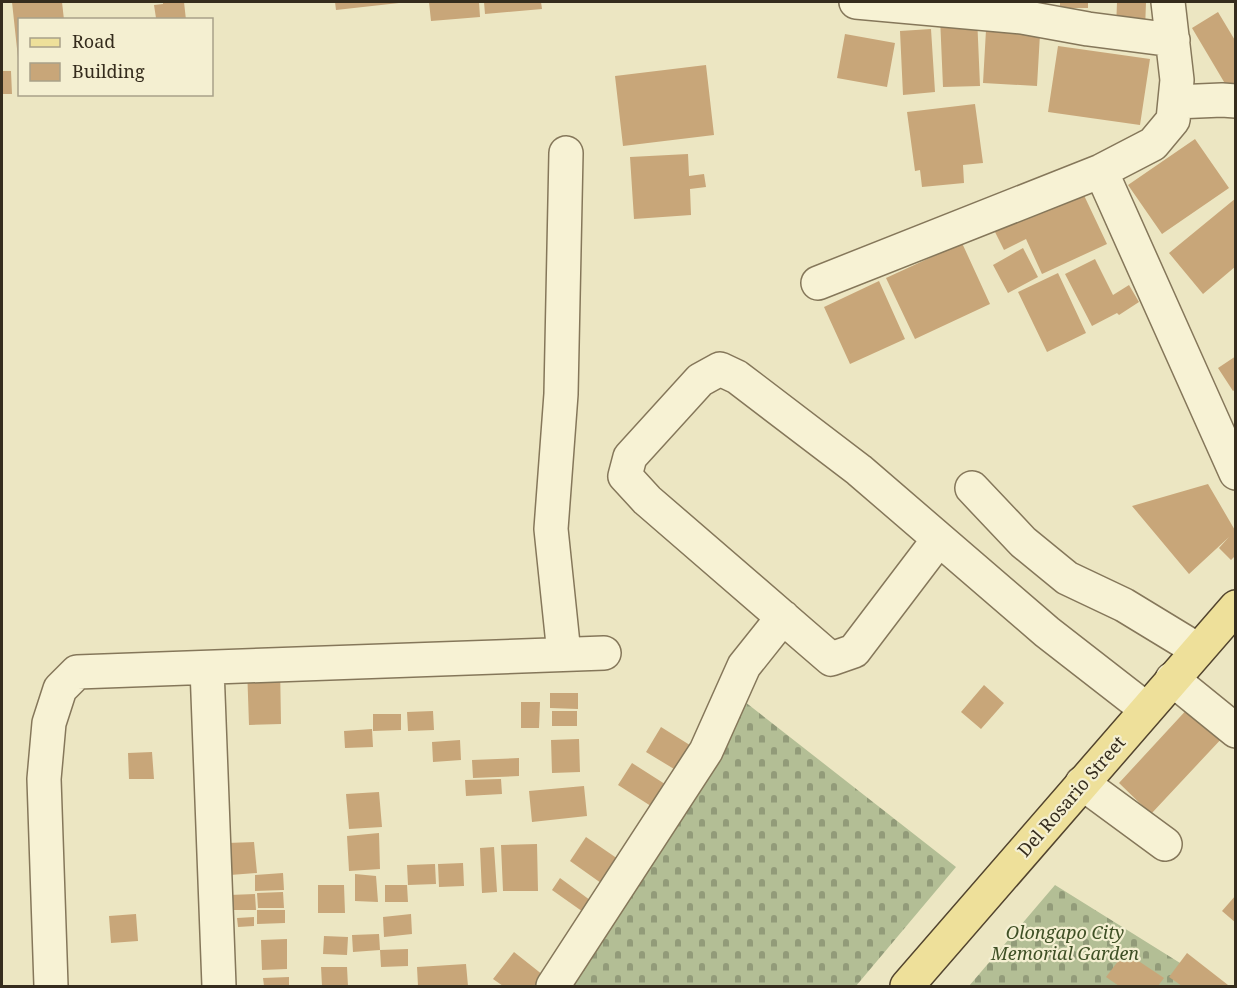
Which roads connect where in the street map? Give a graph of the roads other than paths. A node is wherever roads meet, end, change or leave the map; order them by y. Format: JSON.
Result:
{"nodes":[{"id":1,"x":856,"y":2,"type":"edge"},
{"id":2,"x":1168,"y":2,"type":"edge"},
{"id":3,"x":1173,"y":40,"type":"junction"},
{"id":4,"x":1236,"y":101,"type":"edge"},
{"id":5,"x":1175,"y":102,"type":"junction"},
{"id":6,"x":566,"y":153,"type":"dead end"},
{"id":7,"x":1101,"y":171,"type":"junction"},
{"id":8,"x":818,"y":283,"type":"dead end"},
{"id":9,"x":1236,"y":473,"type":"edge"},
{"id":10,"x":972,"y":488,"type":"dead end"},
{"id":11,"x":939,"y":539,"type":"junction"},
{"id":12,"x":1236,"y":607,"type":"edge"},
{"id":13,"x":783,"y":617,"type":"junction"},
{"id":14,"x":1198,"y":650,"type":"junction"},
{"id":15,"x":604,"y":653,"type":"dead end"},
{"id":16,"x":564,"y":654,"type":"junction"},
{"id":17,"x":207,"y":668,"type":"junction"},
{"id":18,"x":1172,"y":679,"type":"junction"},
{"id":19,"x":1146,"y":709,"type":"junction"},
{"id":20,"x":1236,"y":731,"type":"edge"},
{"id":21,"x":1082,"y":783,"type":"junction"},
{"id":22,"x":1165,"y":844,"type":"dead end"},
{"id":23,"x":51,"y":987,"type":"edge"},
{"id":24,"x":219,"y":987,"type":"edge"},
{"id":25,"x":554,"y":987,"type":"edge"},
{"id":26,"x":907,"y":987,"type":"edge"}],
"edges":[{"from":1,"to":3,"type":"street"},
{"from":2,"to":3,"type":"street"},
{"from":3,"to":5,"type":"street"},
{"from":4,"to":5,"type":"street"},
{"from":5,"to":7,"type":"street"},
{"from":6,"to":16,"type":"street"},
{"from":7,"to":8,"type":"street"},
{"from":7,"to":9,"type":"street"},
{"from":10,"to":14,"type":"street"},
{"from":11,"to":13,"type":"street"},
{"from":11,"to":13,"type":"street"},
{"from":11,"to":19,"type":"street"},
{"from":12,"to":14,"type":"main road","name":"Del Rosario Street"},
{"from":13,"to":25,"type":"street"},
{"from":14,"to":18,"type":"main road","name":"Del Rosario Street"},
{"from":15,"to":16,"type":"street"},
{"from":16,"to":17,"type":"street"},
{"from":17,"to":23,"type":"street"},
{"from":17,"to":24,"type":"street"},
{"from":18,"to":19,"type":"main road","name":"Del Rosario Street"},
{"from":18,"to":20,"type":"street"},
{"from":19,"to":21,"type":"main road","name":"Del Rosario Street"},
{"from":21,"to":22,"type":"street"},
{"from":21,"to":26,"type":"main road","name":"Del Rosario Street"}]}
